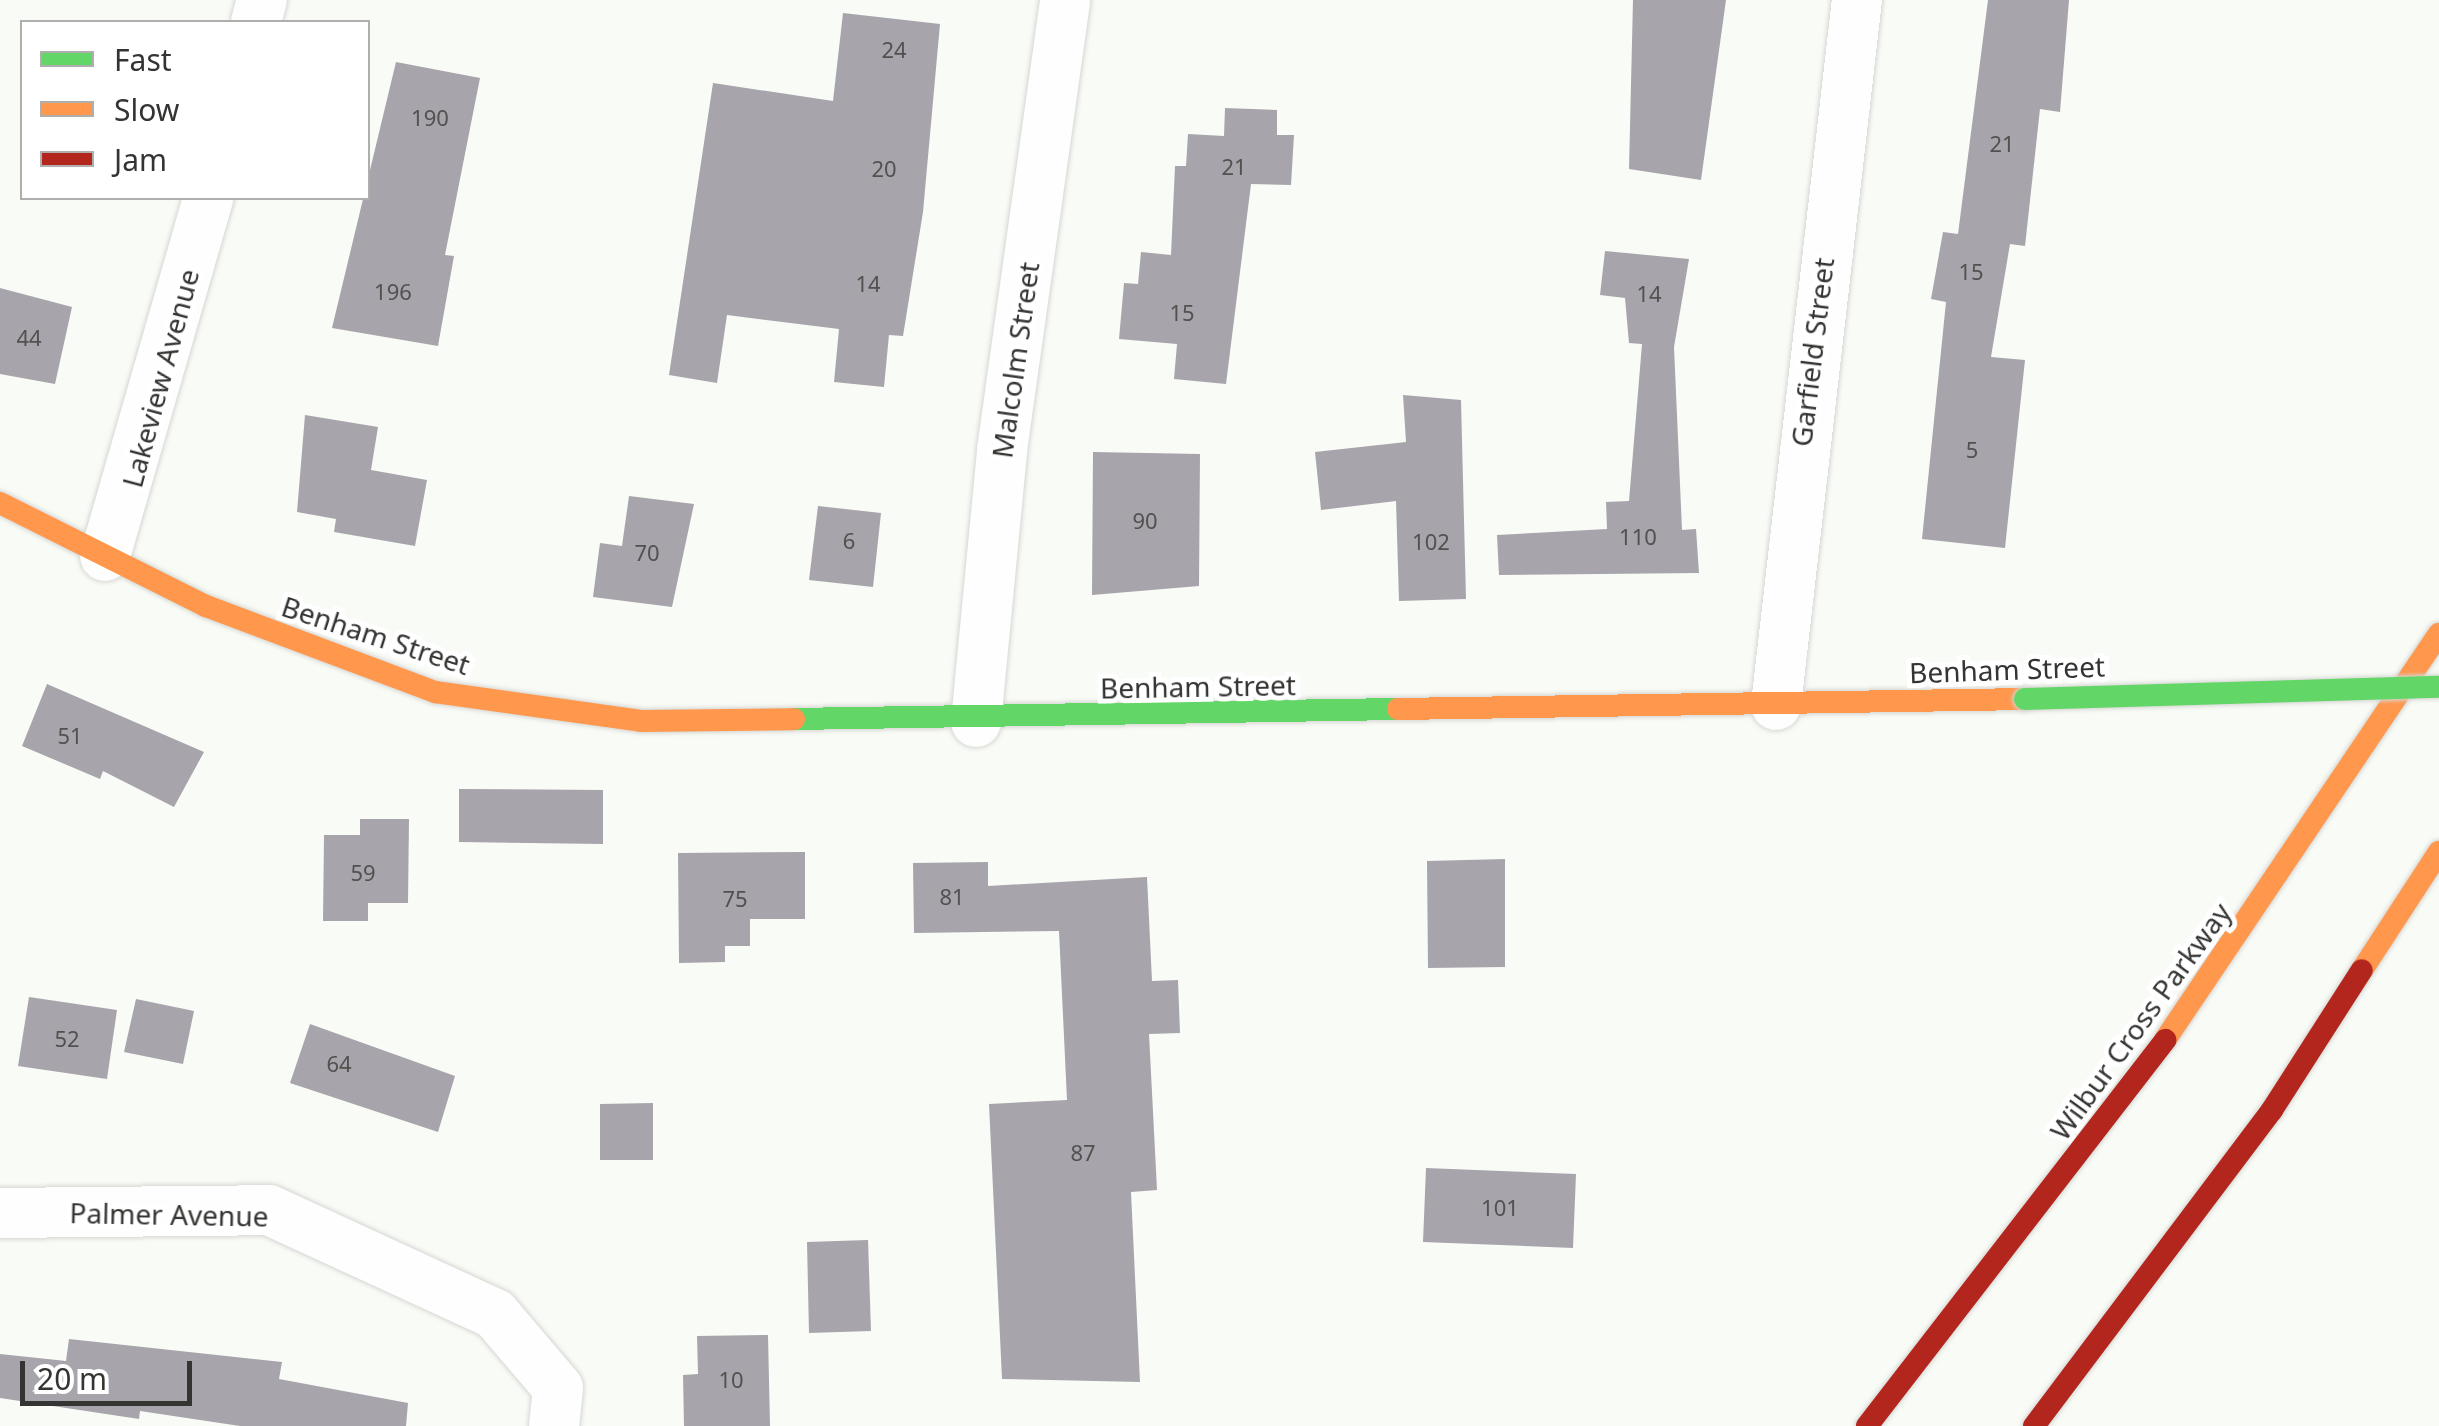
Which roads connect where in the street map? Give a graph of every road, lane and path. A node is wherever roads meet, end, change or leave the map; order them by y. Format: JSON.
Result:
{"nodes":[{"id":1,"x":1065,"y":0,"type":"edge"},
{"id":2,"x":1857,"y":0,"type":"edge"},
{"id":3,"x":207,"y":200,"type":"edge"},
{"id":4,"x":0,"y":502,"type":"edge"},
{"id":5,"x":106,"y":556,"type":"junction"},
{"id":6,"x":2439,"y":634,"type":"edge"},
{"id":7,"x":2439,"y":687,"type":"edge"},
{"id":8,"x":1776,"y":705,"type":"junction"},
{"id":9,"x":976,"y":722,"type":"junction"},
{"id":10,"x":2439,"y":852,"type":"edge"},
{"id":11,"x":0,"y":1214,"type":"edge"},
{"id":12,"x":554,"y":1426,"type":"edge"},
{"id":13,"x":1867,"y":1426,"type":"edge"},
{"id":14,"x":2034,"y":1426,"type":"edge"}],
"edges":[{"from":1,"to":9,"type":"street","name":"Malcolm Street"},
{"from":2,"to":8,"type":"street","name":"Garfield Street"},
{"from":3,"to":5,"type":"street","name":"Lakeview Avenue"},
{"from":4,"to":5,"type":"main road","name":"Benham Street"},
{"from":5,"to":9,"type":"main road","name":"Benham Street"},
{"from":6,"to":13,"type":"main road","name":"Wilbur Cross Parkway"},
{"from":7,"to":8,"type":"main road","name":"Benham Street","bridge":true},
{"from":8,"to":9,"type":"main road","name":"Benham Street"},
{"from":10,"to":14,"type":"main road"},
{"from":11,"to":12,"type":"street","name":"Palmer Avenue"}]}
